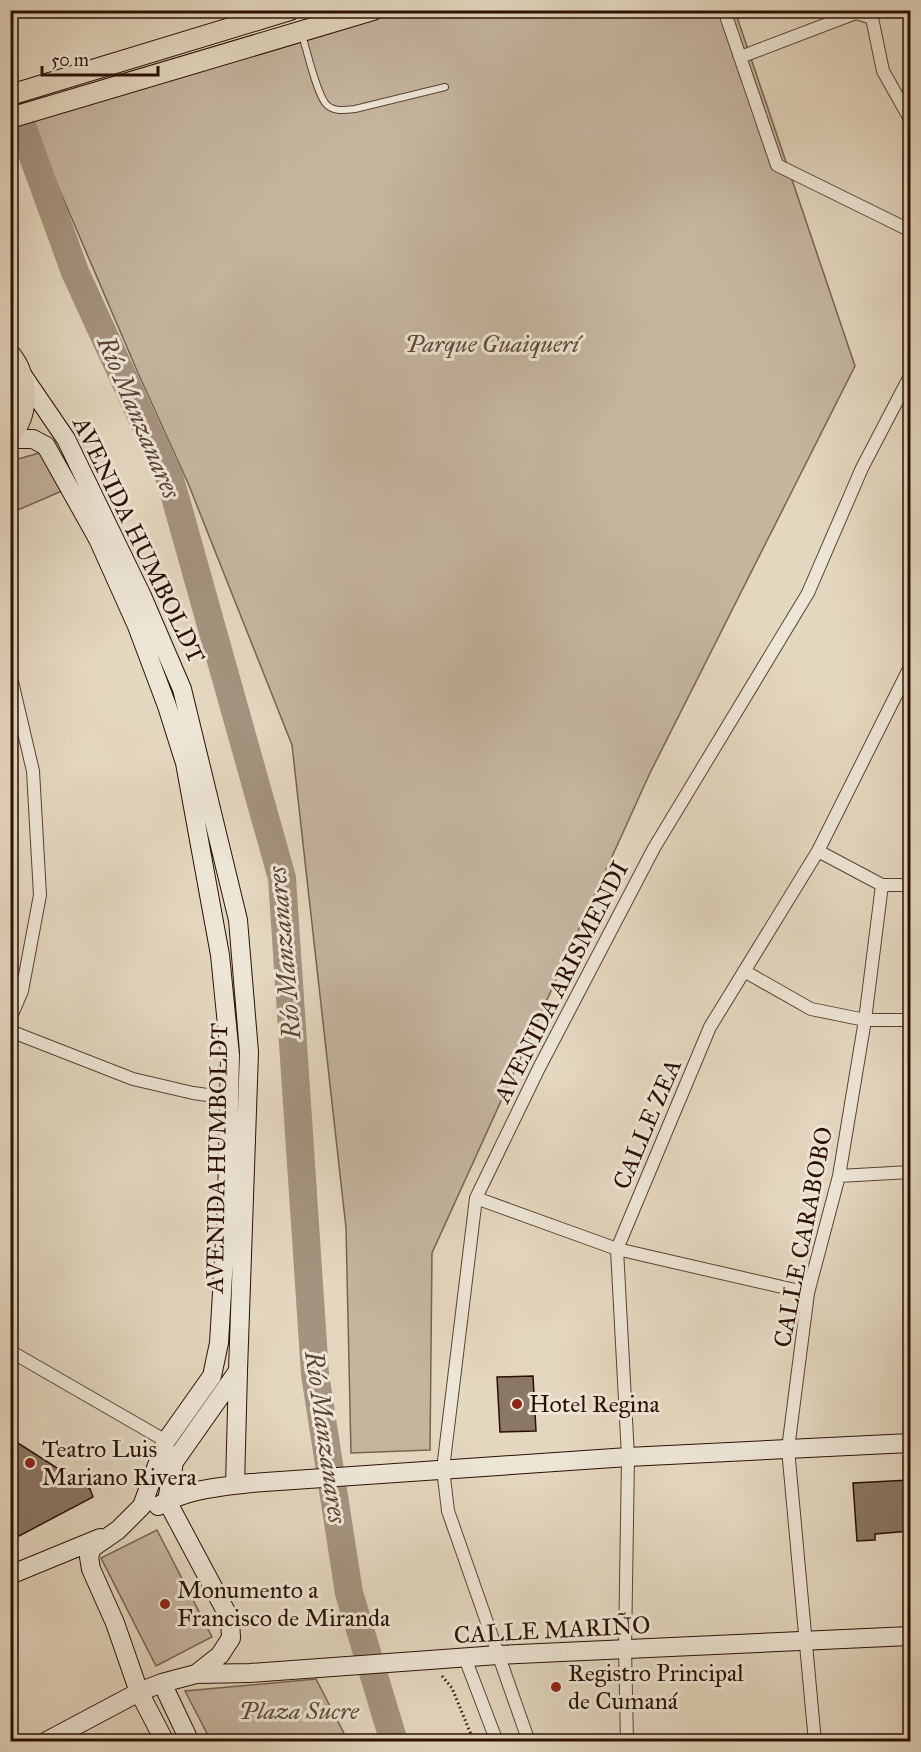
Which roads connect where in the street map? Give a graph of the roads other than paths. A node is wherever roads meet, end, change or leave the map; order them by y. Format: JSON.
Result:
{"nodes":[{"id":1,"x":290,"y":10,"type":"edge"},
{"id":2,"x":373,"y":10,"type":"edge"},
{"id":3,"x":724,"y":10,"type":"edge"},
{"id":4,"x":301,"y":31,"type":"junction"},
{"id":5,"x":739,"y":55,"type":"junction"},
{"id":6,"x":445,"y":87,"type":"dead end"},
{"id":7,"x":62,"y":91,"type":"junction"},
{"id":8,"x":10,"y":95,"type":"edge"},
{"id":9,"x":10,"y":118,"type":"edge"},
{"id":10,"x":910,"y":119,"type":"edge"},
{"id":11,"x":910,"y":229,"type":"edge"},
{"id":12,"x":10,"y":354,"type":"edge"},
{"id":13,"x":21,"y":373,"type":"junction"},
{"id":14,"x":910,"y":376,"type":"edge"},
{"id":15,"x":10,"y":437,"type":"edge"},
{"id":16,"x":910,"y":667,"type":"edge"},
{"id":17,"x":10,"y":673,"type":"edge"},
{"id":18,"x":15,"y":713,"type":"edge"},
{"id":19,"x":818,"y":851,"type":"junction"},
{"id":20,"x":882,"y":885,"type":"junction"},
{"id":21,"x":910,"y":885,"type":"edge"},
{"id":22,"x":744,"y":971,"type":"junction"},
{"id":23,"x":10,"y":1019,"type":"edge"},
{"id":24,"x":864,"y":1020,"type":"junction"},
{"id":25,"x":910,"y":1020,"type":"edge"},
{"id":26,"x":10,"y":1031,"type":"edge"},
{"id":27,"x":229,"y":1098,"type":"junction"},
{"id":28,"x":910,"y":1172,"type":"edge"},
{"id":29,"x":838,"y":1176,"type":"junction"},
{"id":30,"x":476,"y":1198,"type":"junction"},
{"id":31,"x":617,"y":1249,"type":"junction"},
{"id":32,"x":807,"y":1293,"type":"junction"},
{"id":33,"x":10,"y":1351,"type":"edge"},
{"id":34,"x":238,"y":1371,"type":"junction"},
{"id":35,"x":166,"y":1442,"type":"junction"},
{"id":36,"x":910,"y":1443,"type":"edge"},
{"id":37,"x":788,"y":1449,"type":"junction"},
{"id":38,"x":628,"y":1457,"type":"junction"},
{"id":39,"x":443,"y":1469,"type":"junction"},
{"id":40,"x":243,"y":1484,"type":"junction"},
{"id":41,"x":167,"y":1500,"type":"junction"},
{"id":42,"x":118,"y":1530,"type":"junction"},
{"id":43,"x":10,"y":1575,"type":"edge"},
{"id":44,"x":910,"y":1636,"type":"edge"},
{"id":45,"x":805,"y":1641,"type":"junction"},
{"id":46,"x":625,"y":1649,"type":"junction"},
{"id":47,"x":498,"y":1655,"type":"junction"},
{"id":48,"x":465,"y":1658,"type":"junction"},
{"id":49,"x":196,"y":1674,"type":"junction"},
{"id":50,"x":149,"y":1679,"type":"junction"},
{"id":51,"x":45,"y":1742,"type":"edge"},
{"id":52,"x":165,"y":1742,"type":"edge"},
{"id":53,"x":190,"y":1742,"type":"edge"},
{"id":54,"x":497,"y":1742,"type":"edge"},
{"id":55,"x":529,"y":1742,"type":"edge"},
{"id":56,"x":627,"y":1742,"type":"edge"},
{"id":57,"x":815,"y":1742,"type":"edge"}],
"edges":[{"from":1,"to":7,"type":"main road"},
{"from":2,"to":4,"type":"main road"},
{"from":3,"to":5,"type":"street"},
{"from":4,"to":6,"type":"lane"},
{"from":4,"to":7,"type":"main road"},
{"from":5,"to":10,"type":"street"},
{"from":5,"to":11,"type":"street"},
{"from":7,"to":8,"type":"main road"},
{"from":7,"to":9,"type":"main road"},
{"from":12,"to":13,"type":"main road","name":"AVENIDA HUMBOLDT"},
{"from":13,"to":15,"type":"main road"},
{"from":13,"to":34,"type":"main road","name":"AVENIDA HUMBOLDT"},
{"from":14,"to":30,"type":"street","name":"AVENIDA ARISMENDI"},
{"from":15,"to":27,"type":"main road","name":"AVENIDA HUMBOLDT"},
{"from":16,"to":19,"type":"street","name":"CALLE ZEA"},
{"from":17,"to":18,"type":"street"},
{"from":18,"to":23,"type":"street"},
{"from":19,"to":20,"type":"street"},
{"from":19,"to":22,"type":"street","name":"CALLE ZEA"},
{"from":20,"to":21,"type":"street"},
{"from":20,"to":24,"type":"street","name":"CALLE CARABOBO"},
{"from":22,"to":24,"type":"street"},
{"from":22,"to":31,"type":"street","name":"CALLE ZEA"},
{"from":24,"to":25,"type":"street"},
{"from":24,"to":29,"type":"street","name":"CALLE CARABOBO"},
{"from":26,"to":27,"type":"street"},
{"from":27,"to":35,"type":"main road","name":"AVENIDA HUMBOLDT"},
{"from":28,"to":29,"type":"street"},
{"from":29,"to":32,"type":"street","name":"CALLE CARABOBO"},
{"from":30,"to":31,"type":"street"},
{"from":30,"to":39,"type":"street","name":"AVENIDA ARISMENDI"},
{"from":31,"to":32,"type":"street"},
{"from":31,"to":38,"type":"street","name":"CALLE ZEA"},
{"from":32,"to":37,"type":"street","name":"CALLE CARABOBO"},
{"from":33,"to":35,"type":"street"},
{"from":34,"to":40,"type":"main road","name":"AVENIDA HUMBOLDT"},
{"from":34,"to":41,"type":"main road"},
{"from":35,"to":42,"type":"main road","name":"AVENIDA HUMBOLDT"},
{"from":36,"to":37,"type":"main road"},
{"from":37,"to":38,"type":"main road"},
{"from":37,"to":45,"type":"street","name":"CALLE CARABOBO"},
{"from":38,"to":39,"type":"main road"},
{"from":38,"to":46,"type":"street","name":"CALLE ZEA"},
{"from":39,"to":40,"type":"main road"},
{"from":39,"to":47,"type":"street","name":"AVENIDA ARISMENDI"},
{"from":40,"to":41,"type":"main road"},
{"from":41,"to":42,"type":"main road"},
{"from":41,"to":49,"type":"main road"},
{"from":42,"to":43,"type":"main road"},
{"from":42,"to":50,"type":"main road","name":"AVENIDA HUMBOLDT"},
{"from":44,"to":45,"type":"main road","name":"CALLE MARIÑO"},
{"from":45,"to":46,"type":"main road","name":"CALLE MARIÑO"},
{"from":45,"to":57,"type":"street","name":"CALLE CARABOBO"},
{"from":46,"to":47,"type":"main road","name":"CALLE MARIÑO"},
{"from":46,"to":56,"type":"street","name":"CALLE ZEA"},
{"from":47,"to":48,"type":"main road","name":"CALLE MARIÑO"},
{"from":47,"to":55,"type":"street","name":"AVENIDA ARISMENDI"},
{"from":48,"to":49,"type":"main road","name":"CALLE MARIÑO"},
{"from":48,"to":54,"type":"street"},
{"from":49,"to":50,"type":"main road"},
{"from":50,"to":51,"type":"main road"},
{"from":50,"to":52,"type":"main road","name":"AVENIDA HUMBOLDT"},
{"from":50,"to":53,"type":"main road","name":"AVENIDA HUMBOLDT"}]}
